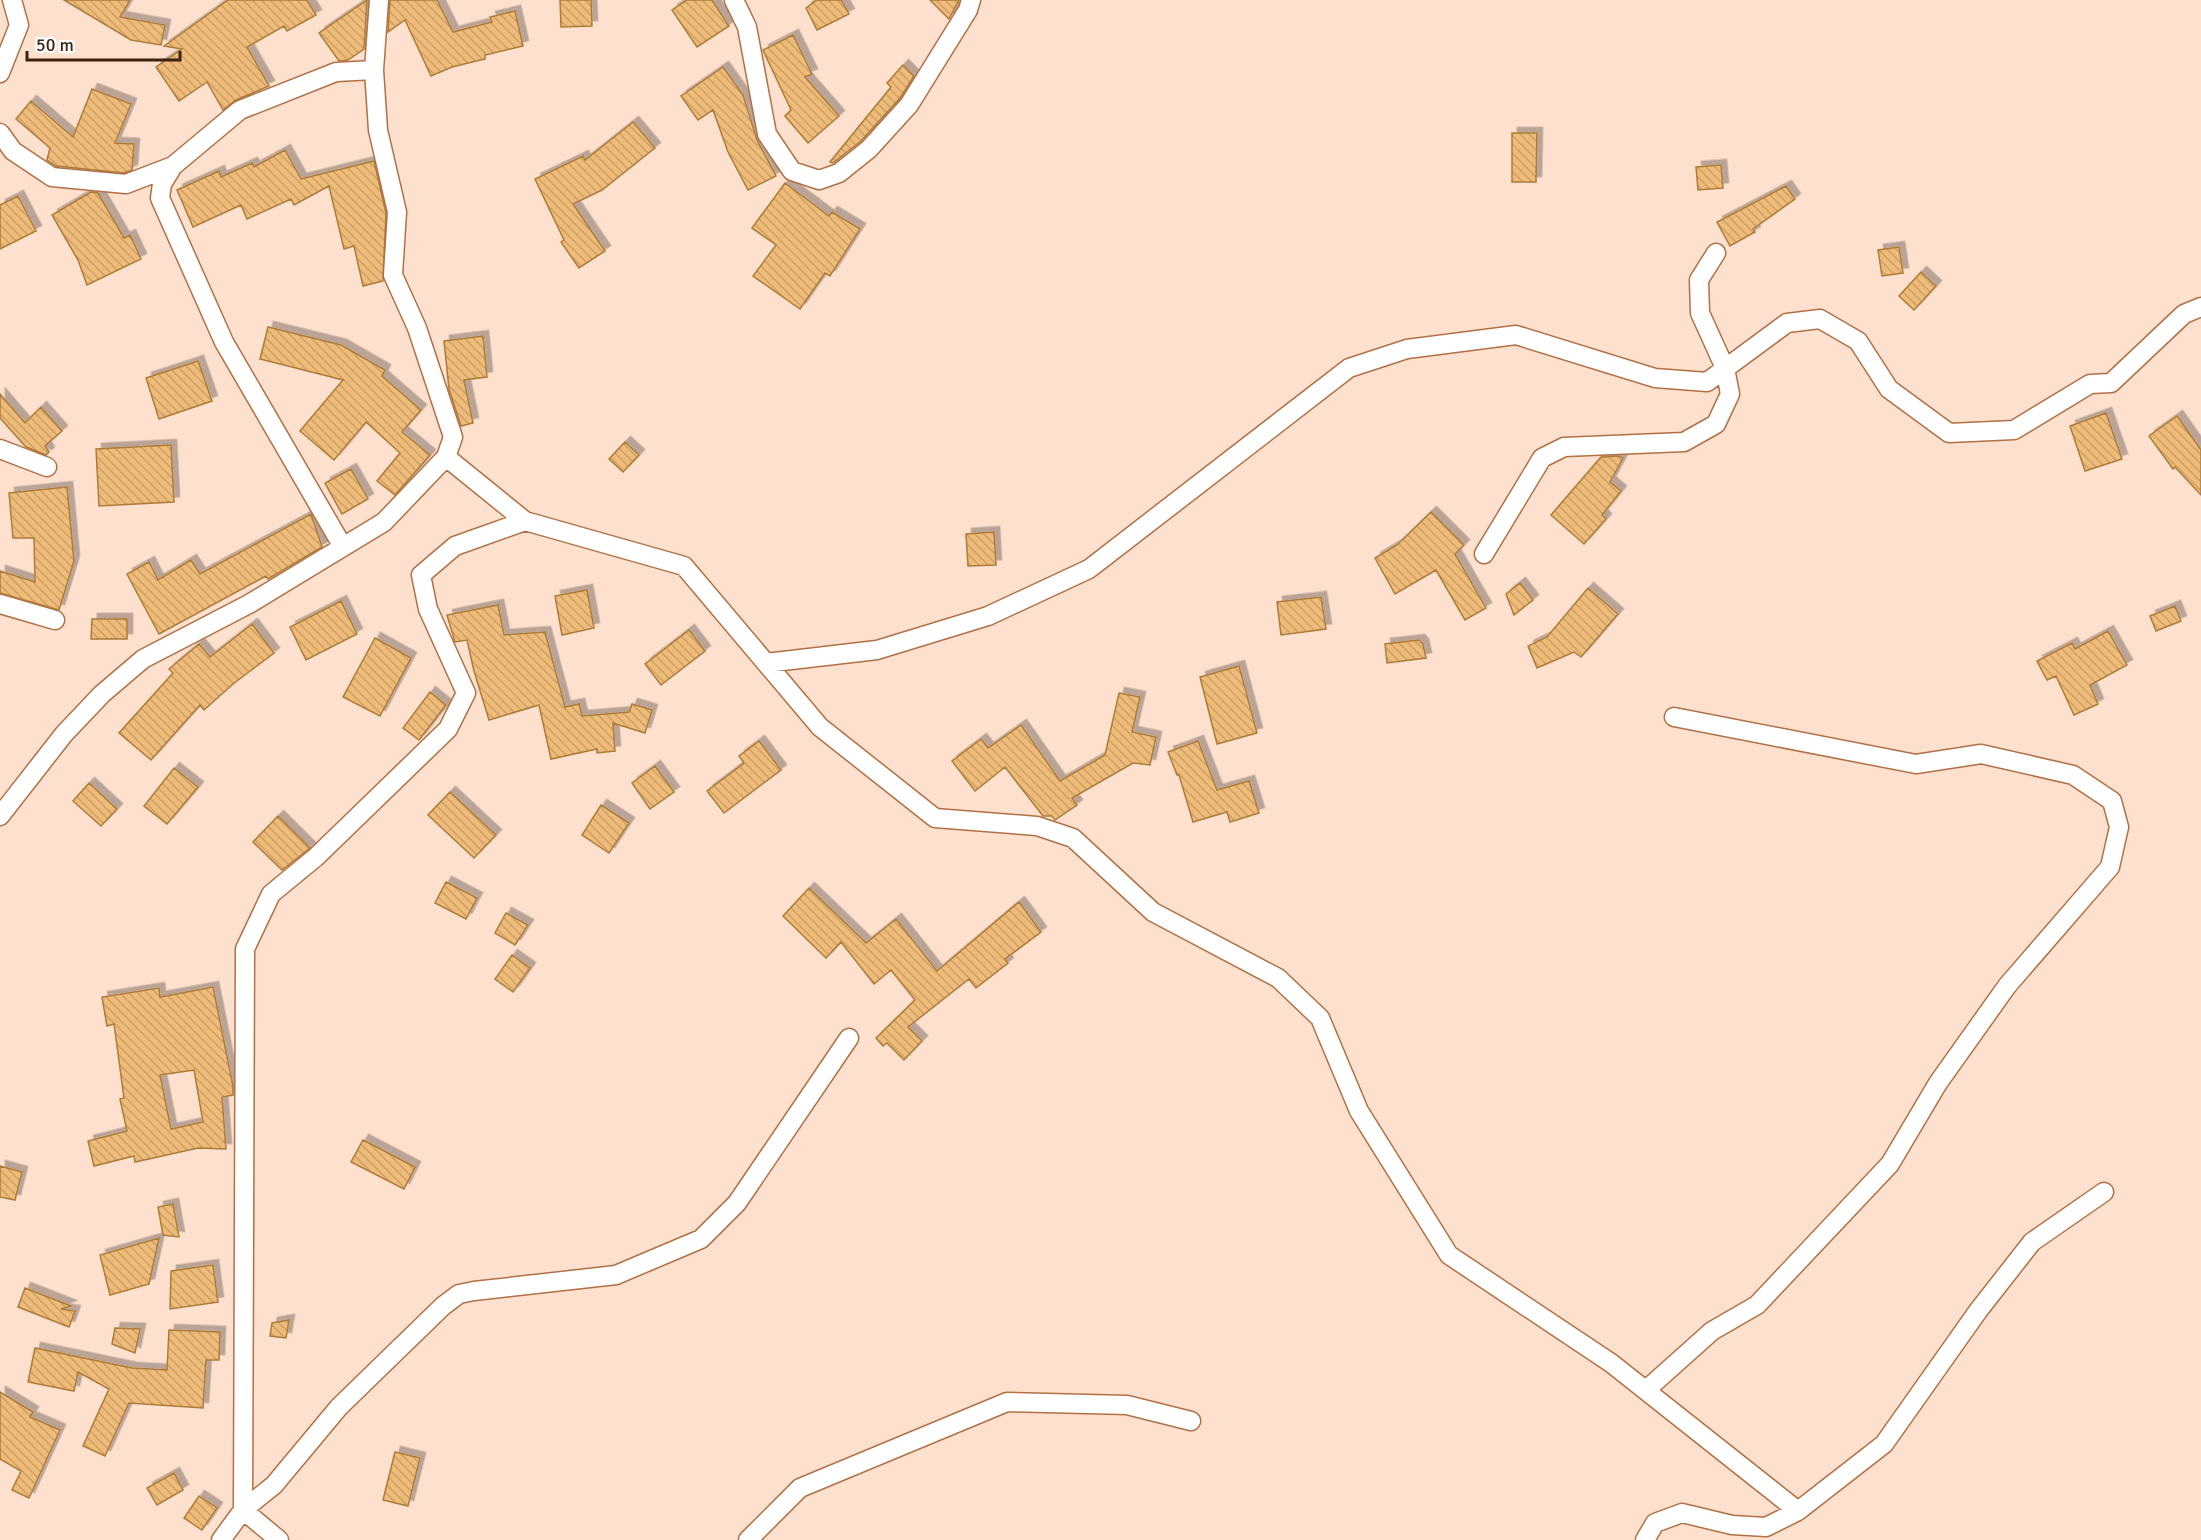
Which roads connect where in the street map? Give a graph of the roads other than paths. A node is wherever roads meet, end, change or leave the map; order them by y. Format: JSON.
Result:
{"nodes":[{"id":1,"x":12,"y":0,"type":"edge"},
{"id":2,"x":379,"y":0,"type":"edge"},
{"id":3,"x":734,"y":0,"type":"edge"},
{"id":4,"x":971,"y":0,"type":"edge"},
{"id":5,"x":374,"y":70,"type":"junction"},
{"id":6,"x":0,"y":73,"type":"edge"},
{"id":7,"x":0,"y":133,"type":"edge"},
{"id":8,"x":173,"y":166,"type":"junction"},
{"id":9,"x":1716,"y":253,"type":"dead end"},
{"id":10,"x":2201,"y":307,"type":"edge"},
{"id":11,"x":1725,"y":368,"type":"junction"},
{"id":12,"x":0,"y":449,"type":"edge"},
{"id":13,"x":446,"y":457,"type":"junction"},
{"id":14,"x":47,"y":467,"type":"dead end"},
{"id":15,"x":525,"y":521,"type":"junction"},
{"id":16,"x":343,"y":547,"type":"junction"},
{"id":17,"x":1484,"y":554,"type":"dead end"},
{"id":18,"x":0,"y":604,"type":"edge"},
{"id":19,"x":55,"y":620,"type":"dead end"},
{"id":20,"x":766,"y":663,"type":"junction"},
{"id":21,"x":1674,"y":717,"type":"dead end"},
{"id":22,"x":0,"y":816,"type":"edge"},
{"id":23,"x":849,"y":1038,"type":"dead end"},
{"id":24,"x":2104,"y":1192,"type":"dead end"},
{"id":25,"x":1646,"y":1390,"type":"junction"},
{"id":26,"x":1191,"y":1422,"type":"dead end"},
{"id":27,"x":243,"y":1510,"type":"junction"},
{"id":28,"x":1798,"y":1511,"type":"junction"},
{"id":29,"x":221,"y":1540,"type":"edge"},
{"id":30,"x":279,"y":1540,"type":"edge"},
{"id":31,"x":748,"y":1540,"type":"edge"},
{"id":32,"x":1645,"y":1540,"type":"edge"}],
"edges":[{"from":1,"to":6,"type":"street"},
{"from":2,"to":5,"type":"street"},
{"from":3,"to":4,"type":"street"},
{"from":5,"to":8,"type":"street"},
{"from":5,"to":13,"type":"street"},
{"from":7,"to":8,"type":"street"},
{"from":8,"to":16,"type":"street"},
{"from":9,"to":11,"type":"street"},
{"from":10,"to":11,"type":"street"},
{"from":11,"to":17,"type":"street"},
{"from":11,"to":20,"type":"street"},
{"from":12,"to":14,"type":"street"},
{"from":13,"to":15,"type":"street"},
{"from":13,"to":16,"type":"street"},
{"from":15,"to":20,"type":"street"},
{"from":15,"to":27,"type":"street"},
{"from":16,"to":22,"type":"street"},
{"from":18,"to":19,"type":"street"},
{"from":20,"to":25,"type":"street"},
{"from":21,"to":25,"type":"street"},
{"from":23,"to":27,"type":"street"},
{"from":24,"to":28,"type":"street"},
{"from":25,"to":28,"type":"street"},
{"from":26,"to":31,"type":"street"},
{"from":27,"to":29,"type":"street"},
{"from":27,"to":30,"type":"street"},
{"from":28,"to":32,"type":"street"}]}
